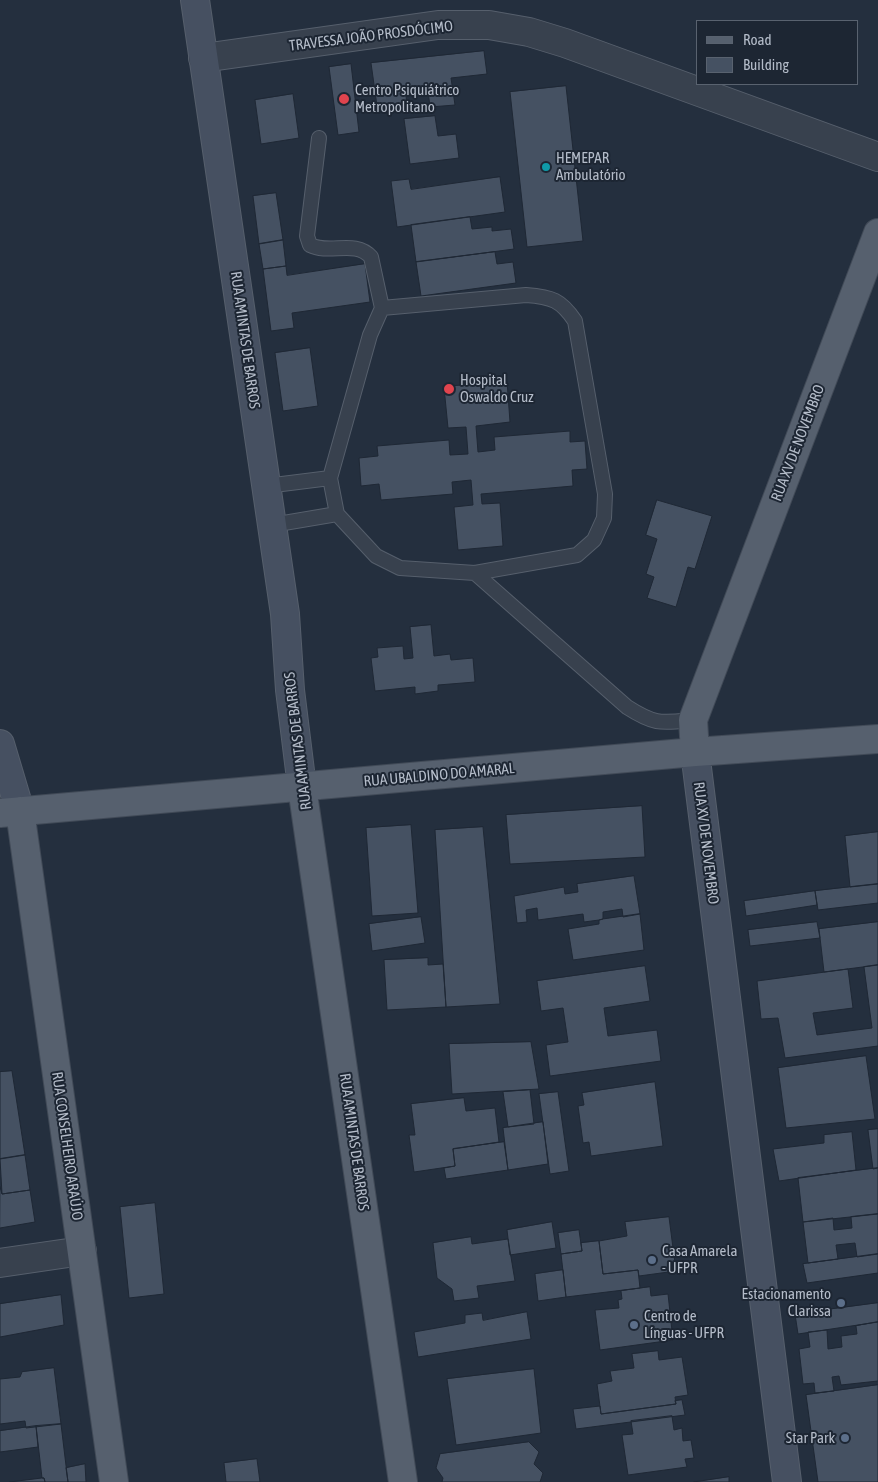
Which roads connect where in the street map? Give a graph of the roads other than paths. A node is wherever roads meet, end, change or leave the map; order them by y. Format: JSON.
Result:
{"nodes":[{"id":1,"x":195,"y":0,"type":"edge"},
{"id":2,"x":203,"y":58,"type":"junction"},
{"id":3,"x":319,"y":138,"type":"dead end"},
{"id":4,"x":878,"y":157,"type":"edge"},
{"id":5,"x":878,"y":233,"type":"edge"},
{"id":6,"x":382,"y":308,"type":"junction"},
{"id":7,"x":330,"y":478,"type":"junction"},
{"id":8,"x":266,"y":486,"type":"junction"},
{"id":9,"x":337,"y":514,"type":"junction"},
{"id":10,"x":272,"y":525,"type":"junction"},
{"id":11,"x":475,"y":573,"type":"junction"},
{"id":12,"x":693,"y":720,"type":"junction"},
{"id":13,"x":878,"y":739,"type":"edge"},
{"id":14,"x":0,"y":744,"type":"edge"},
{"id":15,"x":694,"y":752,"type":"junction"},
{"id":16,"x":302,"y":786,"type":"junction"},
{"id":17,"x":10,"y":812,"type":"edge"},
{"id":18,"x":82,"y":1251,"type":"junction"},
{"id":19,"x":0,"y":1263,"type":"edge"},
{"id":20,"x":114,"y":1482,"type":"edge"},
{"id":21,"x":403,"y":1482,"type":"edge"},
{"id":22,"x":788,"y":1482,"type":"edge"}],
"edges":[{"from":1,"to":2,"type":"main road","name":"RUA AMINTAS DE BARROS"},
{"from":2,"to":4,"type":"street","name":"TRAVESSA JOÃO PROSDÓCIMO"},
{"from":2,"to":8,"type":"main road","name":"RUA AMINTAS DE BARROS"},
{"from":3,"to":6,"type":"lane"},
{"from":5,"to":12,"type":"main road","name":"RUA XV DE NOVEMBRO"},
{"from":6,"to":7,"type":"lane"},
{"from":6,"to":11,"type":"lane"},
{"from":7,"to":8,"type":"lane"},
{"from":7,"to":9,"type":"lane"},
{"from":8,"to":10,"type":"main road","name":"RUA AMINTAS DE BARROS"},
{"from":9,"to":10,"type":"lane"},
{"from":9,"to":11,"type":"lane"},
{"from":10,"to":16,"type":"main road","name":"RUA AMINTAS DE BARROS"},
{"from":11,"to":12,"type":"lane"},
{"from":12,"to":15,"type":"main road","name":"RUA XV DE NOVEMBRO"},
{"from":13,"to":15,"type":"main road","name":"RUA UBALDINO DO AMARAL"},
{"from":14,"to":17,"type":"main road"},
{"from":15,"to":16,"type":"main road","name":"RUA UBALDINO DO AMARAL"},
{"from":15,"to":22,"type":"main road","name":"RUA XV DE NOVEMBRO"},
{"from":16,"to":17,"type":"main road","name":"RUA UBALDINO DO AMARAL"},
{"from":16,"to":21,"type":"main road","name":"RUA AMINTAS DE BARROS"},
{"from":17,"to":18,"type":"main road","name":"RUA CONSELHEIRO ARAÚJO"},
{"from":18,"to":19,"type":"street"},
{"from":18,"to":20,"type":"main road","name":"RUA CONSELHEIRO ARAÚJO"}]}
